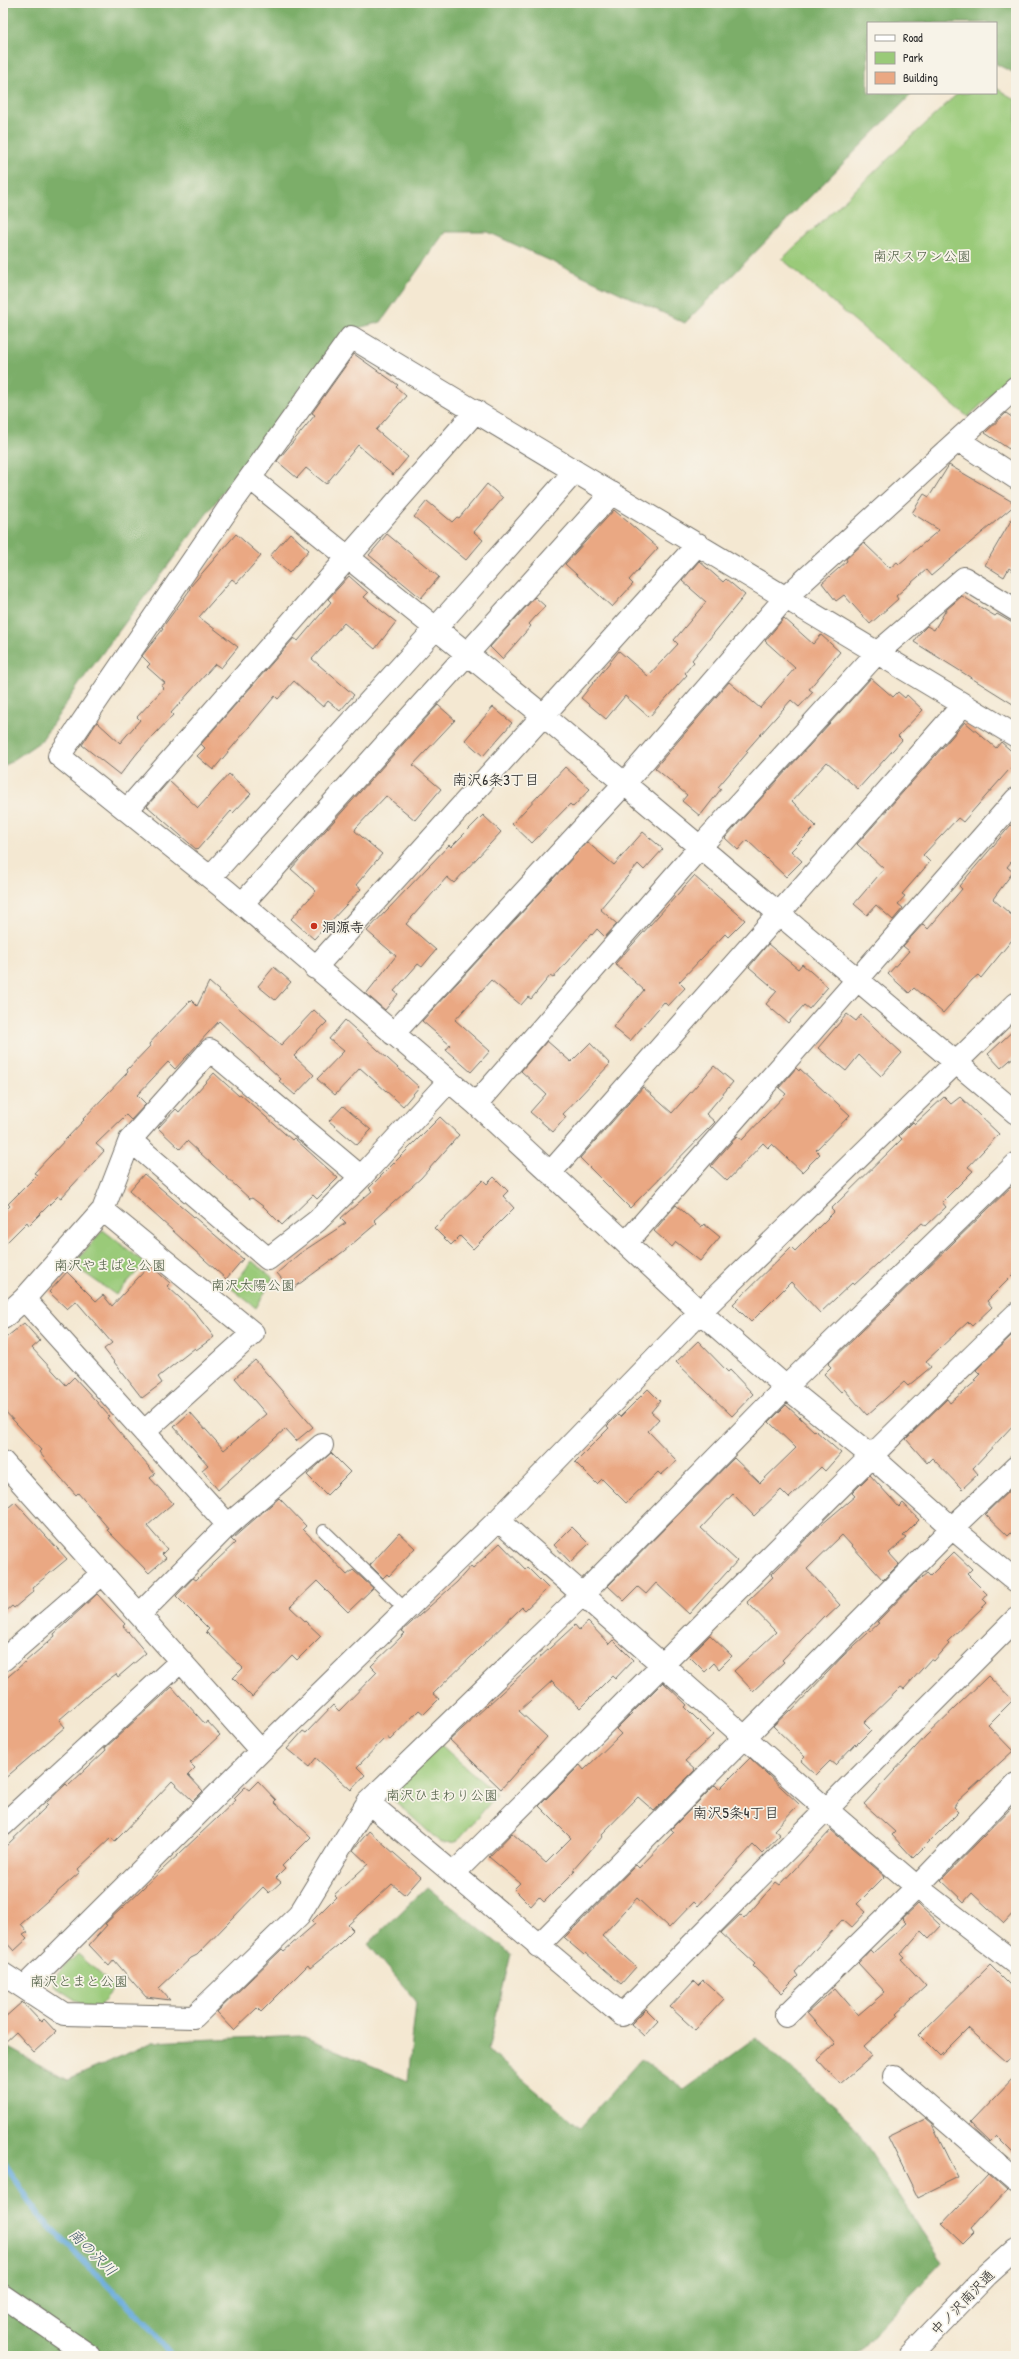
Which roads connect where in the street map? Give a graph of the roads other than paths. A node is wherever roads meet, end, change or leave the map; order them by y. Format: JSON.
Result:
{"nodes":[{"id":1,"x":1016,"y":387,"type":"edge"},
{"id":2,"x":476,"y":411,"type":"junction"},
{"id":3,"x":958,"y":440,"type":"junction"},
{"id":4,"x":574,"y":471,"type":"junction"},
{"id":5,"x":250,"y":478,"type":"junction"},
{"id":6,"x":1016,"y":478,"type":"edge"},
{"id":7,"x":612,"y":493,"type":"junction"},
{"id":8,"x":698,"y":544,"type":"junction"},
{"id":9,"x":347,"y":556,"type":"junction"},
{"id":10,"x":786,"y":597,"type":"junction"},
{"id":11,"x":1016,"y":610,"type":"edge"},
{"id":12,"x":436,"y":628,"type":"junction"},
{"id":13,"x":877,"y":653,"type":"junction"},
{"id":14,"x":468,"y":654,"type":"junction"},
{"id":15,"x":963,"y":705,"type":"junction"},
{"id":16,"x":544,"y":716,"type":"junction"},
{"id":17,"x":1016,"y":736,"type":"edge"},
{"id":18,"x":624,"y":784,"type":"junction"},
{"id":19,"x":1016,"y":800,"type":"edge"},
{"id":20,"x":127,"y":810,"type":"junction"},
{"id":21,"x":700,"y":847,"type":"junction"},
{"id":22,"x":210,"y":877,"type":"junction"},
{"id":23,"x":242,"y":904,"type":"junction"},
{"id":24,"x":778,"y":912,"type":"junction"},
{"id":25,"x":315,"y":968,"type":"junction"},
{"id":26,"x":858,"y":979,"type":"junction"},
{"id":27,"x":1016,"y":1004,"type":"edge"},
{"id":28,"x":393,"y":1034,"type":"junction"},
{"id":29,"x":958,"y":1062,"type":"junction"},
{"id":30,"x":448,"y":1082,"type":"junction"},
{"id":31,"x":476,"y":1104,"type":"junction"},
{"id":32,"x":1016,"y":1113,"type":"edge"},
{"id":33,"x":130,"y":1140,"type":"junction"},
{"id":34,"x":1016,"y":1164,"type":"edge"},
{"id":35,"x":550,"y":1173,"type":"junction"},
{"id":36,"x":361,"y":1177,"type":"junction"},
{"id":37,"x":103,"y":1210,"type":"junction"},
{"id":38,"x":626,"y":1243,"type":"junction"},
{"id":39,"x":24,"y":1299,"type":"junction"},
{"id":40,"x":700,"y":1312,"type":"junction"},
{"id":41,"x":1016,"y":1314,"type":"edge"},
{"id":42,"x":3,"y":1318,"type":"edge"},
{"id":43,"x":786,"y":1387,"type":"junction"},
{"id":44,"x":144,"y":1432,"type":"junction"},
{"id":45,"x":322,"y":1445,"type":"dead end"},
{"id":46,"x":870,"y":1455,"type":"junction"},
{"id":47,"x":1016,"y":1467,"type":"edge"},
{"id":48,"x":7,"y":1475,"type":"edge"},
{"id":49,"x":498,"y":1520,"type":"junction"},
{"id":50,"x":228,"y":1525,"type":"junction"},
{"id":51,"x":952,"y":1528,"type":"junction"},
{"id":52,"x":324,"y":1531,"type":"dead end"},
{"id":53,"x":103,"y":1573,"type":"junction"},
{"id":54,"x":1016,"y":1580,"type":"edge"},
{"id":55,"x":582,"y":1594,"type":"junction"},
{"id":56,"x":406,"y":1610,"type":"junction"},
{"id":57,"x":140,"y":1614,"type":"junction"},
{"id":58,"x":1016,"y":1619,"type":"edge"},
{"id":59,"x":3,"y":1660,"type":"edge"},
{"id":60,"x":181,"y":1661,"type":"junction"},
{"id":61,"x":664,"y":1665,"type":"junction"},
{"id":62,"x":745,"y":1736,"type":"junction"},
{"id":63,"x":261,"y":1751,"type":"junction"},
{"id":64,"x":1016,"y":1784,"type":"edge"},
{"id":65,"x":368,"y":1802,"type":"junction"},
{"id":66,"x":826,"y":1809,"type":"junction"},
{"id":67,"x":3,"y":1825,"type":"edge"},
{"id":68,"x":452,"y":1874,"type":"junction"},
{"id":69,"x":917,"y":1887,"type":"junction"},
{"id":70,"x":538,"y":1946,"type":"junction"},
{"id":71,"x":1012,"y":1953,"type":"edge"},
{"id":72,"x":3,"y":1974,"type":"edge"},
{"id":73,"x":24,"y":1987,"type":"junction"},
{"id":74,"x":786,"y":2016,"type":"dead end"},
{"id":75,"x":894,"y":2076,"type":"dead end"},
{"id":76,"x":1016,"y":2181,"type":"edge"},
{"id":77,"x":1016,"y":2249,"type":"edge"},
{"id":78,"x":3,"y":2296,"type":"edge"},
{"id":79,"x":90,"y":2356,"type":"edge"},
{"id":80,"x":909,"y":2356,"type":"edge"}],
"edges":[{"from":1,"to":3,"type":"street"},
{"from":2,"to":4,"type":"street"},
{"from":2,"to":5,"type":"street"},
{"from":2,"to":9,"type":"street"},
{"from":3,"to":6,"type":"street"},
{"from":3,"to":10,"type":"street"},
{"from":4,"to":7,"type":"street"},
{"from":4,"to":12,"type":"street"},
{"from":5,"to":9,"type":"street"},
{"from":5,"to":20,"type":"street"},
{"from":7,"to":8,"type":"street"},
{"from":7,"to":14,"type":"street"},
{"from":8,"to":10,"type":"street"},
{"from":8,"to":16,"type":"street"},
{"from":9,"to":12,"type":"street"},
{"from":9,"to":20,"type":"street"},
{"from":10,"to":13,"type":"street"},
{"from":10,"to":18,"type":"street"},
{"from":11,"to":13,"type":"street"},
{"from":12,"to":14,"type":"street"},
{"from":12,"to":22,"type":"street"},
{"from":13,"to":15,"type":"street"},
{"from":13,"to":21,"type":"street"},
{"from":14,"to":16,"type":"street"},
{"from":14,"to":23,"type":"street"},
{"from":15,"to":17,"type":"street"},
{"from":15,"to":24,"type":"street"},
{"from":16,"to":18,"type":"street"},
{"from":16,"to":25,"type":"street"},
{"from":18,"to":21,"type":"street"},
{"from":18,"to":28,"type":"street"},
{"from":19,"to":26,"type":"street"},
{"from":20,"to":22,"type":"street"},
{"from":21,"to":24,"type":"street"},
{"from":21,"to":31,"type":"street"},
{"from":22,"to":23,"type":"street"},
{"from":23,"to":25,"type":"street"},
{"from":24,"to":26,"type":"street"},
{"from":24,"to":35,"type":"street"},
{"from":25,"to":28,"type":"street"},
{"from":26,"to":29,"type":"street"},
{"from":26,"to":38,"type":"street"},
{"from":27,"to":29,"type":"street"},
{"from":28,"to":30,"type":"street"},
{"from":29,"to":32,"type":"street"},
{"from":29,"to":40,"type":"street"},
{"from":30,"to":31,"type":"street"},
{"from":30,"to":36,"type":"street"},
{"from":31,"to":35,"type":"street"},
{"from":33,"to":36,"type":"street"},
{"from":33,"to":36,"type":"street"},
{"from":33,"to":37,"type":"street"},
{"from":34,"to":43,"type":"street"},
{"from":35,"to":38,"type":"street"},
{"from":37,"to":39,"type":"street"},
{"from":37,"to":44,"type":"street"},
{"from":38,"to":40,"type":"street"},
{"from":39,"to":42,"type":"street"},
{"from":39,"to":44,"type":"street"},
{"from":40,"to":43,"type":"street"},
{"from":40,"to":49,"type":"street"},
{"from":41,"to":46,"type":"street"},
{"from":43,"to":46,"type":"street"},
{"from":43,"to":55,"type":"street"},
{"from":44,"to":50,"type":"street"},
{"from":45,"to":50,"type":"street"},
{"from":46,"to":51,"type":"street"},
{"from":46,"to":61,"type":"street"},
{"from":47,"to":51,"type":"street"},
{"from":48,"to":53,"type":"street"},
{"from":49,"to":55,"type":"street"},
{"from":49,"to":56,"type":"street"},
{"from":50,"to":57,"type":"street"},
{"from":51,"to":54,"type":"street"},
{"from":51,"to":62,"type":"street"},
{"from":52,"to":56,"type":"lane"},
{"from":53,"to":57,"type":"street"},
{"from":53,"to":59,"type":"street"},
{"from":55,"to":61,"type":"street"},
{"from":55,"to":65,"type":"street"},
{"from":56,"to":63,"type":"street"},
{"from":57,"to":60,"type":"street"},
{"from":58,"to":66,"type":"street"},
{"from":60,"to":63,"type":"street"},
{"from":60,"to":67,"type":"street"},
{"from":61,"to":62,"type":"street"},
{"from":61,"to":68,"type":"street"},
{"from":62,"to":66,"type":"street"},
{"from":62,"to":70,"type":"street"},
{"from":63,"to":73,"type":"street"},
{"from":64,"to":69,"type":"street"},
{"from":65,"to":68,"type":"street"},
{"from":65,"to":73,"type":"street"},
{"from":66,"to":69,"type":"street"},
{"from":66,"to":70,"type":"street"},
{"from":68,"to":70,"type":"street"},
{"from":69,"to":71,"type":"street"},
{"from":69,"to":74,"type":"street"},
{"from":72,"to":73,"type":"street"},
{"from":75,"to":76,"type":"street"},
{"from":77,"to":80,"type":"street","name":"中ノ沢南沢通"},
{"from":78,"to":79,"type":"street"}]}
